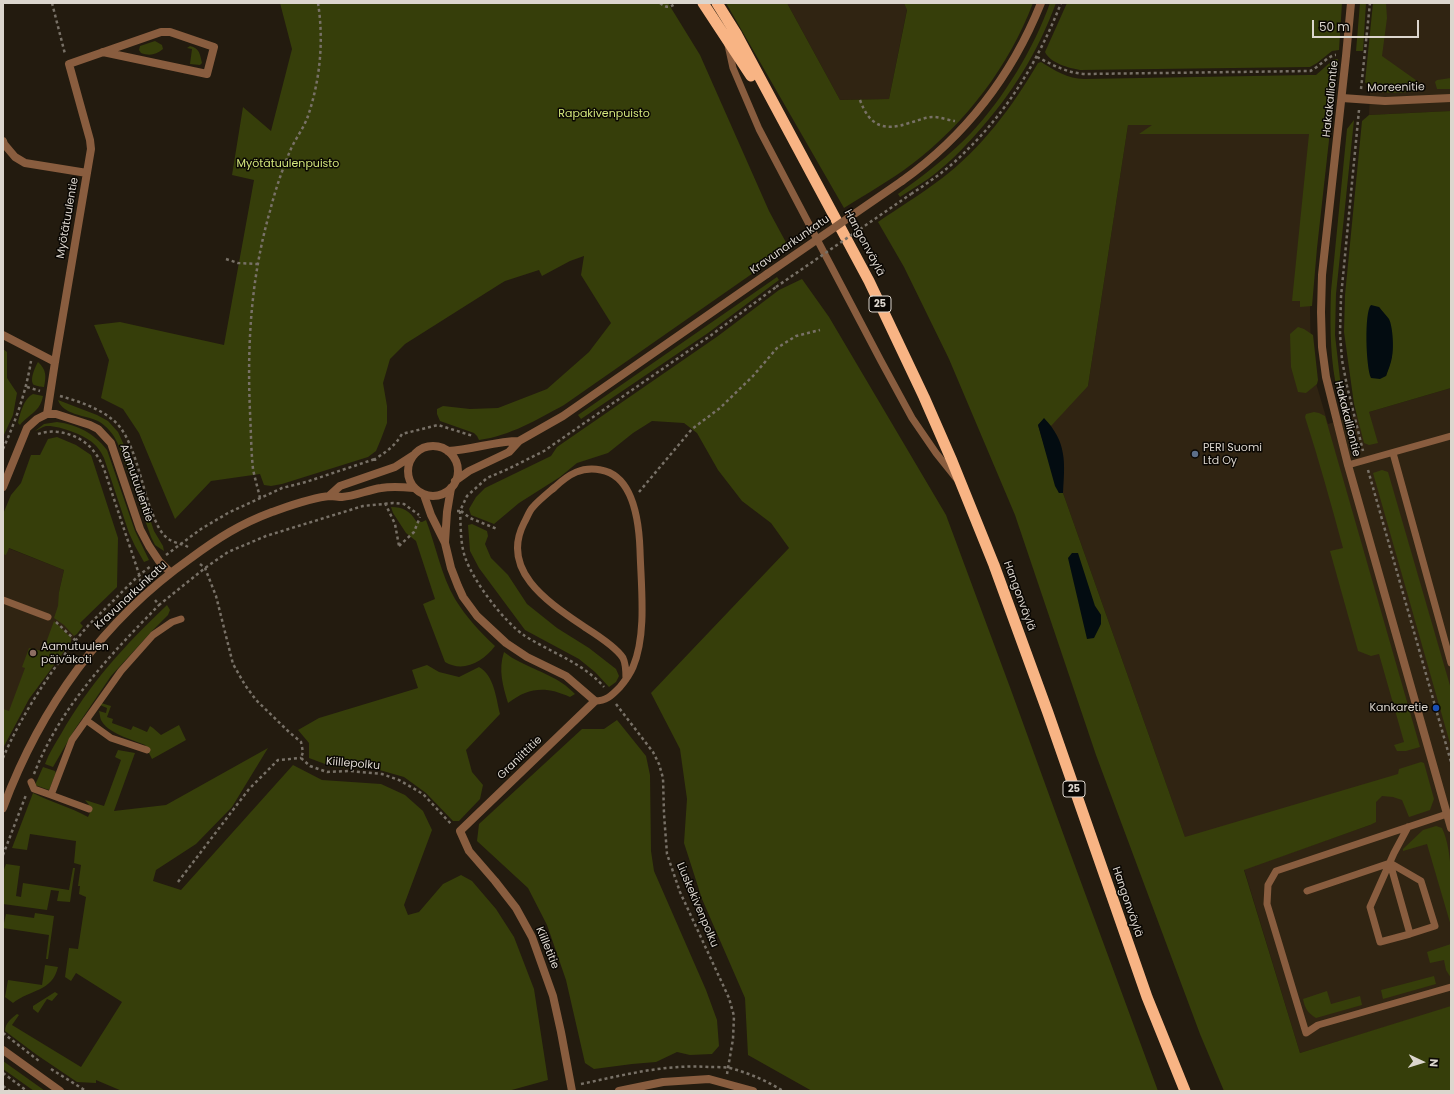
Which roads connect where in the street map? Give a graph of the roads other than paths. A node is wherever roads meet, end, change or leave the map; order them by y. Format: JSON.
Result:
{"nodes":[{"id":1,"x":703,"y":3,"type":"edge"},
{"id":2,"x":717,"y":3,"type":"edge"},
{"id":3,"x":1041,"y":3,"type":"edge"},
{"id":4,"x":1351,"y":3,"type":"edge"},
{"id":5,"x":728,"y":41,"type":"junction"},
{"id":6,"x":103,"y":52,"type":"junction"},
{"id":7,"x":1342,"y":98,"type":"junction"},
{"id":8,"x":1451,"y":98,"type":"edge"},
{"id":9,"x":786,"y":128,"type":"junction"},
{"id":10,"x":3,"y":141,"type":"edge"},
{"id":11,"x":87,"y":173,"type":"junction"},
{"id":12,"x":3,"y":335,"type":"edge"},
{"id":13,"x":55,"y":362,"type":"junction"},
{"id":14,"x":47,"y":414,"type":"junction"},
{"id":15,"x":1451,"y":436,"type":"edge"},
{"id":16,"x":519,"y":441,"type":"junction"},
{"id":17,"x":448,"y":451,"type":"junction"},
{"id":18,"x":1393,"y":453,"type":"junction"},
{"id":19,"x":412,"y":456,"type":"junction"},
{"id":20,"x":1348,"y":465,"type":"junction"},
{"id":21,"x":5,"y":478,"type":"edge"},
{"id":22,"x":453,"y":485,"type":"junction"},
{"id":23,"x":963,"y":486,"type":"junction"},
{"id":24,"x":3,"y":487,"type":"edge"},
{"id":25,"x":414,"y":488,"type":"junction"},
{"id":26,"x":424,"y":494,"type":"junction"},
{"id":27,"x":330,"y":496,"type":"junction"},
{"id":28,"x":445,"y":543,"type":"junction"},
{"id":29,"x":170,"y":572,"type":"junction"},
{"id":30,"x":3,"y":600,"type":"edge"},
{"id":31,"x":48,"y":617,"type":"road end"},
{"id":32,"x":181,"y":619,"type":"dead end"},
{"id":33,"x":1451,"y":663,"type":"edge"},
{"id":34,"x":626,"y":679,"type":"junction"},
{"id":35,"x":595,"y":701,"type":"junction"},
{"id":36,"x":86,"y":720,"type":"junction"},
{"id":37,"x":147,"y":750,"type":"dead end"},
{"id":38,"x":30,"y":782,"type":"dead end"},
{"id":39,"x":52,"y":795,"type":"junction"},
{"id":40,"x":1451,"y":796,"type":"edge"},
{"id":41,"x":1442,"y":798,"type":"junction"},
{"id":42,"x":3,"y":808,"type":"edge"},
{"id":43,"x":89,"y":809,"type":"dead end"},
{"id":44,"x":1447,"y":814,"type":"junction"},
{"id":45,"x":1408,"y":827,"type":"junction"},
{"id":46,"x":1451,"y":828,"type":"edge"},
{"id":47,"x":460,"y":832,"type":"joint"},
{"id":48,"x":1390,"y":863,"type":"junction"},
{"id":49,"x":1307,"y":891,"type":"dead end"},
{"id":50,"x":1410,"y":934,"type":"junction"},
{"id":51,"x":1451,"y":987,"type":"edge"},
{"id":52,"x":3,"y":1050,"type":"edge"},
{"id":53,"x":60,"y":1091,"type":"edge"},
{"id":54,"x":572,"y":1091,"type":"edge"},
{"id":55,"x":619,"y":1091,"type":"edge"},
{"id":56,"x":754,"y":1091,"type":"edge"},
{"id":57,"x":1185,"y":1091,"type":"edge"}],
"edges":[{"from":1,"to":5,"type":"highway","name":"Hangonväylä","number":"25"},
{"from":2,"to":9,"type":"highway","name":"Hangonväylä","number":"25"},
{"from":3,"to":16,"type":"street","name":"Kravunarkunkatu","bridge":true},
{"from":4,"to":7,"type":"street","name":"Hakakalliontie"},
{"from":5,"to":9,"type":"highway","name":"Hangonväylä","number":"25"},
{"from":5,"to":23,"type":"lane"},
{"from":6,"to":6,"type":"street"},
{"from":6,"to":11,"type":"street","name":"Myötätuulentie"},
{"from":7,"to":8,"type":"street","name":"Moreenitie"},
{"from":7,"to":20,"type":"street","name":"Hakakalliontie"},
{"from":9,"to":23,"type":"highway","name":"Hangonväylä","number":"25"},
{"from":10,"to":11,"type":"street"},
{"from":11,"to":13,"type":"street","name":"Myötätuulentie"},
{"from":12,"to":13,"type":"street"},
{"from":13,"to":14,"type":"street","name":"Myötätuulentie"},
{"from":14,"to":21,"type":"street"},
{"from":14,"to":29,"type":"street","name":"Aamutuulentie"},
{"from":15,"to":18,"type":"lane"},
{"from":16,"to":17,"type":"street","name":"Kravunarkunkatu"},
{"from":16,"to":22,"type":"street","name":"Kravunarkunkatu"},
{"from":17,"to":19,"type":"street"},
{"from":17,"to":22,"type":"street"},
{"from":18,"to":20,"type":"lane"},
{"from":18,"to":33,"type":"lane"},
{"from":19,"to":25,"type":"street"},
{"from":19,"to":27,"type":"street","name":"Kravunarkunkatu"},
{"from":20,"to":41,"type":"street","name":"Hakakalliontie"},
{"from":21,"to":24,"type":"street"},
{"from":22,"to":26,"type":"street"},
{"from":22,"to":28,"type":"street"},
{"from":23,"to":57,"type":"highway","name":"Hangonväylä","number":"25"},
{"from":25,"to":26,"type":"street"},
{"from":25,"to":27,"type":"street","name":"Kravunarkunkatu"},
{"from":26,"to":28,"type":"street"},
{"from":27,"to":29,"type":"street","name":"Kravunarkunkatu"},
{"from":28,"to":35,"type":"street"},
{"from":29,"to":42,"type":"street","name":"Kravunarkunkatu"},
{"from":30,"to":31,"type":"lane"},
{"from":32,"to":36,"type":"lane"},
{"from":34,"to":34,"type":"lane"},
{"from":34,"to":35,"type":"lane"},
{"from":35,"to":47,"type":"street","name":"Graniittitie"},
{"from":36,"to":37,"type":"lane"},
{"from":36,"to":39,"type":"lane"},
{"from":38,"to":39,"type":"lane"},
{"from":39,"to":43,"type":"lane"},
{"from":40,"to":41,"type":"street"},
{"from":41,"to":44,"type":"street","name":"Hakakalliontie"},
{"from":44,"to":45,"type":"lane"},
{"from":44,"to":46,"type":"street","name":"Hakakalliontie"},
{"from":45,"to":48,"type":"lane"},
{"from":45,"to":51,"type":"lane"},
{"from":47,"to":54,"type":"street","name":"Kiilletitie"},
{"from":48,"to":49,"type":"lane"},
{"from":48,"to":50,"type":"lane"},
{"from":48,"to":50,"type":"lane"},
{"from":48,"to":50,"type":"lane"},
{"from":52,"to":53,"type":"street"},
{"from":55,"to":56,"type":"street"}]}
